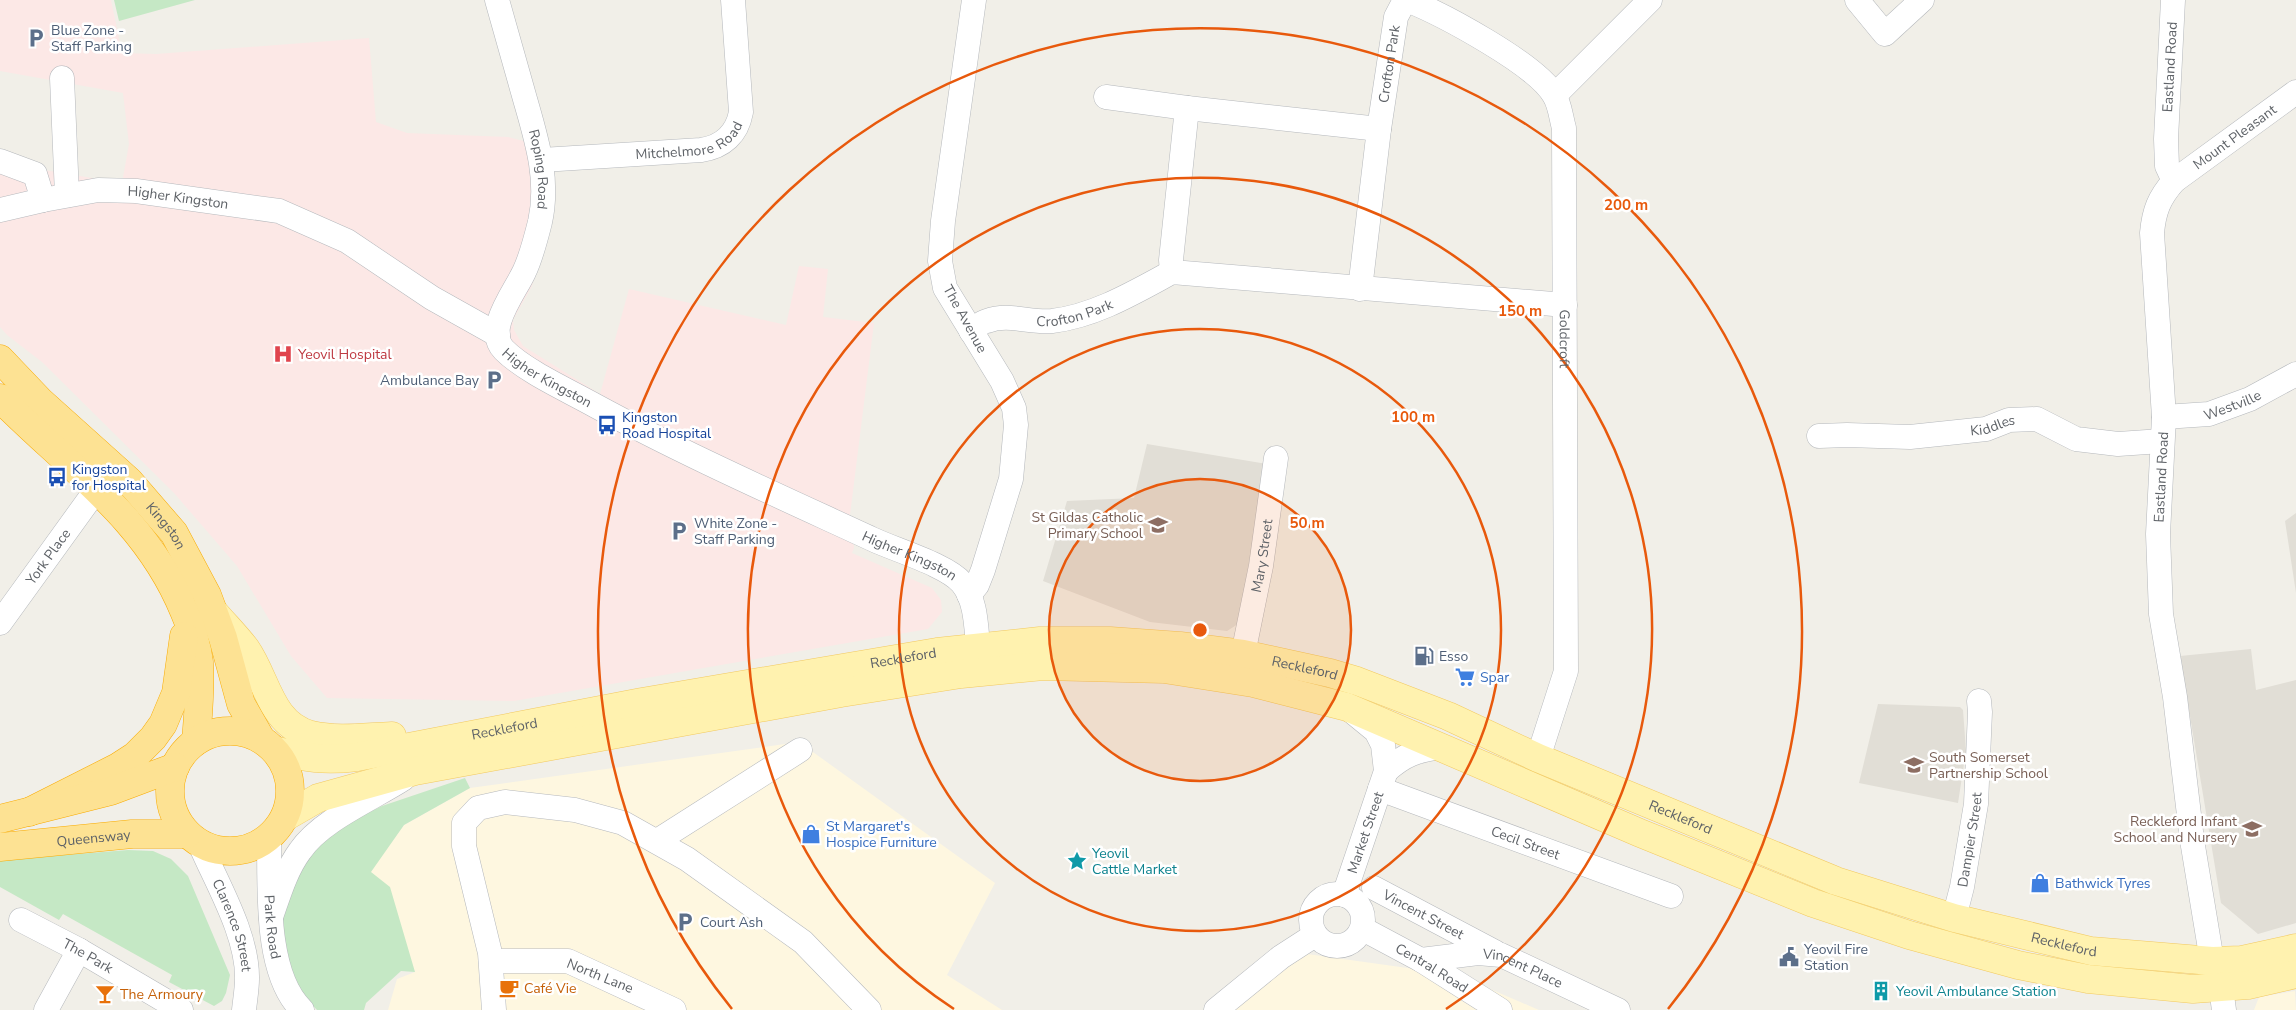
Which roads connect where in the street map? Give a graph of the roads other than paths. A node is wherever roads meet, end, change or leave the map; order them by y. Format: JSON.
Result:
{"nodes":[{"id":1,"x":497,"y":0,"type":"edge"},
{"id":2,"x":733,"y":0,"type":"edge"},
{"id":3,"x":974,"y":0,"type":"edge"},
{"id":4,"x":1406,"y":0,"type":"edge"},
{"id":5,"x":1650,"y":0,"type":"edge"},
{"id":6,"x":1857,"y":0,"type":"edge"},
{"id":7,"x":1922,"y":0,"type":"edge"},
{"id":8,"x":2173,"y":0,"type":"edge"},
{"id":9,"x":62,"y":78,"type":"dead end"},
{"id":10,"x":2296,"y":92,"type":"edge"},
{"id":11,"x":1554,"y":95,"type":"junction"},
{"id":12,"x":1106,"y":97,"type":"dead end"},
{"id":13,"x":1187,"y":108,"type":"junction"},
{"id":14,"x":1379,"y":129,"type":"junction"},
{"id":15,"x":542,"y":160,"type":"junction"},
{"id":16,"x":0,"y":161,"type":"edge"},
{"id":17,"x":2174,"y":181,"type":"junction"},
{"id":18,"x":67,"y":195,"type":"junction"},
{"id":19,"x":43,"y":200,"type":"junction"},
{"id":20,"x":0,"y":210,"type":"edge"},
{"id":21,"x":1172,"y":272,"type":"junction"},
{"id":22,"x":1360,"y":289,"type":"junction"},
{"id":23,"x":1565,"y":305,"type":"junction"},
{"id":24,"x":971,"y":331,"type":"junction"},
{"id":25,"x":498,"y":335,"type":"junction"},
{"id":26,"x":0,"y":359,"type":"edge"},
{"id":27,"x":2296,"y":374,"type":"edge"},
{"id":28,"x":0,"y":398,"type":"edge"},
{"id":29,"x":2163,"y":429,"type":"junction"},
{"id":30,"x":1819,"y":436,"type":"dead end"},
{"id":31,"x":1276,"y":458,"type":"dead end"},
{"id":32,"x":96,"y":490,"type":"junction"},
{"id":33,"x":969,"y":595,"type":"junction"},
{"id":34,"x":212,"y":610,"type":"junction"},
{"id":35,"x":186,"y":617,"type":"junction"},
{"id":36,"x":0,"y":623,"type":"edge"},
{"id":37,"x":978,"y":646,"type":"junction"},
{"id":38,"x":1242,"y":654,"type":"junction"},
{"id":39,"x":1979,"y":701,"type":"dead end"},
{"id":40,"x":1347,"y":707,"type":"junction"},
{"id":41,"x":472,"y":734,"type":"junction"},
{"id":42,"x":196,"y":742,"type":"junction"},
{"id":43,"x":268,"y":745,"type":"junction"},
{"id":44,"x":1441,"y":748,"type":"junction"},
{"id":45,"x":800,"y":750,"type":"dead end"},
{"id":46,"x":1538,"y":758,"type":"junction"},
{"id":47,"x":175,"y":767,"type":"junction"},
{"id":48,"x":415,"y":771,"type":"junction"},
{"id":49,"x":1383,"y":780,"type":"junction"},
{"id":50,"x":29,"y":812,"type":"junction"},
{"id":51,"x":0,"y":819,"type":"edge"},
{"id":52,"x":277,"y":827,"type":"junction"},
{"id":53,"x":194,"y":839,"type":"junction"},
{"id":54,"x":657,"y":841,"type":"junction"},
{"id":55,"x":0,"y":847,"type":"edge"},
{"id":56,"x":1374,"y":888,"type":"dead end"},
{"id":57,"x":1344,"y":894,"type":"junction"},
{"id":58,"x":1671,"y":896,"type":"dead end"},
{"id":59,"x":271,"y":917,"type":"junction"},
{"id":60,"x":1954,"y":918,"type":"junction"},
{"id":61,"x":21,"y":920,"type":"dead end"},
{"id":62,"x":1362,"y":929,"type":"junction"},
{"id":63,"x":1315,"y":935,"type":"junction"},
{"id":64,"x":2296,"y":948,"type":"edge"},
{"id":65,"x":79,"y":950,"type":"junction"},
{"id":66,"x":1501,"y":955,"type":"junction"},
{"id":67,"x":491,"y":960,"type":"junction"},
{"id":68,"x":1421,"y":960,"type":"junction"},
{"id":69,"x":2242,"y":960,"type":"junction"},
{"id":70,"x":2212,"y":961,"type":"junction"},
{"id":71,"x":2296,"y":974,"type":"edge"},
{"id":72,"x":2223,"y":999,"type":"edge"},
{"id":73,"x":46,"y":1010,"type":"edge"},
{"id":74,"x":181,"y":1010,"type":"edge"},
{"id":75,"x":244,"y":1010,"type":"edge"},
{"id":76,"x":302,"y":1010,"type":"edge"},
{"id":77,"x":494,"y":1010,"type":"edge"},
{"id":78,"x":674,"y":1010,"type":"edge"},
{"id":79,"x":869,"y":1010,"type":"edge"},
{"id":80,"x":1216,"y":1010,"type":"edge"},
{"id":81,"x":1500,"y":1010,"type":"edge"},
{"id":82,"x":1618,"y":1010,"type":"edge"}],
"edges":[{"from":1,"to":15,"type":"street","name":"Roping Road"},
{"from":2,"to":15,"type":"street","name":"Mitchelmore Road"},
{"from":3,"to":24,"type":"street","name":"The Avenue"},
{"from":4,"to":11,"type":"street","name":"Goldcroft"},
{"from":4,"to":14,"type":"street","name":"Crofton Park"},
{"from":5,"to":11,"type":"street"},
{"from":6,"to":7,"type":"street"},
{"from":8,"to":17,"type":"street","name":"Eastland Road"},
{"from":9,"to":18,"type":"street"},
{"from":10,"to":17,"type":"street","name":"Mount Pleasant"},
{"from":11,"to":23,"type":"street","name":"Goldcroft"},
{"from":12,"to":13,"type":"street"},
{"from":13,"to":14,"type":"street"},
{"from":13,"to":21,"type":"street"},
{"from":14,"to":22,"type":"street","name":"Crofton Park"},
{"from":15,"to":25,"type":"street","name":"Roping Road"},
{"from":16,"to":19,"type":"street"},
{"from":17,"to":29,"type":"street","name":"Eastland Road"},
{"from":18,"to":19,"type":"street","name":"Higher Kingston"},
{"from":18,"to":25,"type":"street","name":"Higher Kingston"},
{"from":19,"to":20,"type":"street","name":"Higher Kingston"},
{"from":21,"to":22,"type":"street"},
{"from":21,"to":24,"type":"street","name":"Crofton Park"},
{"from":22,"to":23,"type":"street"},
{"from":23,"to":46,"type":"street","name":"Goldcroft"},
{"from":24,"to":33,"type":"street","name":"The Avenue"},
{"from":25,"to":33,"type":"street","name":"Higher Kingston"},
{"from":26,"to":34,"type":"highway","name":"Kingston"},
{"from":27,"to":29,"type":"street","name":"Westville"},
{"from":28,"to":32,"type":"highway","name":"Kingston"},
{"from":29,"to":30,"type":"street","name":"Kiddles"},
{"from":29,"to":70,"type":"street","name":"Eastland Road"},
{"from":31,"to":38,"type":"street","name":"Mary Street"},
{"from":32,"to":35,"type":"highway","name":"Kingston"},
{"from":32,"to":36,"type":"street","name":"York Place"},
{"from":33,"to":37,"type":"street","name":"Higher Kingston"},
{"from":34,"to":41,"type":"main road"},
{"from":34,"to":43,"type":"highway","name":"Kingston"},
{"from":35,"to":42,"type":"highway","name":"Kingston"},
{"from":35,"to":50,"type":"highway"},
{"from":37,"to":38,"type":"main road","name":"Reckleford"},
{"from":37,"to":41,"type":"main road","name":"Reckleford"},
{"from":38,"to":46,"type":"main road","name":"Reckleford"},
{"from":39,"to":60,"type":"street","name":"Dampier Street"},
{"from":40,"to":44,"type":"main road","name":"Reckleford"},
{"from":40,"to":48,"type":"main road","name":"Reckleford"},
{"from":40,"to":49,"type":"street","name":"Market Street"},
{"from":41,"to":43,"type":"main road","name":"Reckleford"},
{"from":42,"to":43,"type":"highway"},
{"from":42,"to":47,"type":"highway"},
{"from":43,"to":52,"type":"highway"},
{"from":44,"to":49,"type":"street"},
{"from":44,"to":72,"type":"main road","name":"Reckleford"},
{"from":45,"to":54,"type":"street"},
{"from":46,"to":60,"type":"main road","name":"Reckleford"},
{"from":47,"to":50,"type":"highway"},
{"from":47,"to":53,"type":"highway"},
{"from":48,"to":52,"type":"main road","name":"Reckleford"},
{"from":48,"to":59,"type":"street","name":"Reckleford"},
{"from":49,"to":57,"type":"street","name":"Market Street"},
{"from":49,"to":58,"type":"street","name":"Cecil Street"},
{"from":50,"to":51,"type":"highway"},
{"from":52,"to":53,"type":"highway"},
{"from":52,"to":59,"type":"street","name":"Park Road"},
{"from":53,"to":55,"type":"highway","name":"Queensway"},
{"from":53,"to":75,"type":"street","name":"Clarence Street"},
{"from":54,"to":67,"type":"street"},
{"from":54,"to":79,"type":"street"},
{"from":56,"to":66,"type":"street","name":"Vincent Street"},
{"from":57,"to":62,"type":"street"},
{"from":57,"to":63,"type":"street"},
{"from":59,"to":76,"type":"street","name":"Park Road"},
{"from":60,"to":70,"type":"main road","name":"Reckleford"},
{"from":61,"to":65,"type":"street","name":"The Park"},
{"from":62,"to":63,"type":"street"},
{"from":62,"to":68,"type":"street","name":"Central Road"},
{"from":63,"to":80,"type":"street"},
{"from":64,"to":69,"type":"main road","name":"Reckleford"},
{"from":65,"to":73,"type":"street"},
{"from":65,"to":74,"type":"street","name":"The Park"},
{"from":66,"to":68,"type":"street","name":"Vincent Place"},
{"from":66,"to":82,"type":"street","name":"Vincent Place"},
{"from":67,"to":77,"type":"street"},
{"from":67,"to":78,"type":"street","name":"North Lane"},
{"from":68,"to":81,"type":"street","name":"Central Road"},
{"from":69,"to":70,"type":"main road","name":"Reckleford"},
{"from":69,"to":72,"type":"street"},
{"from":71,"to":72,"type":"main road","name":"Reckleford"}]}
